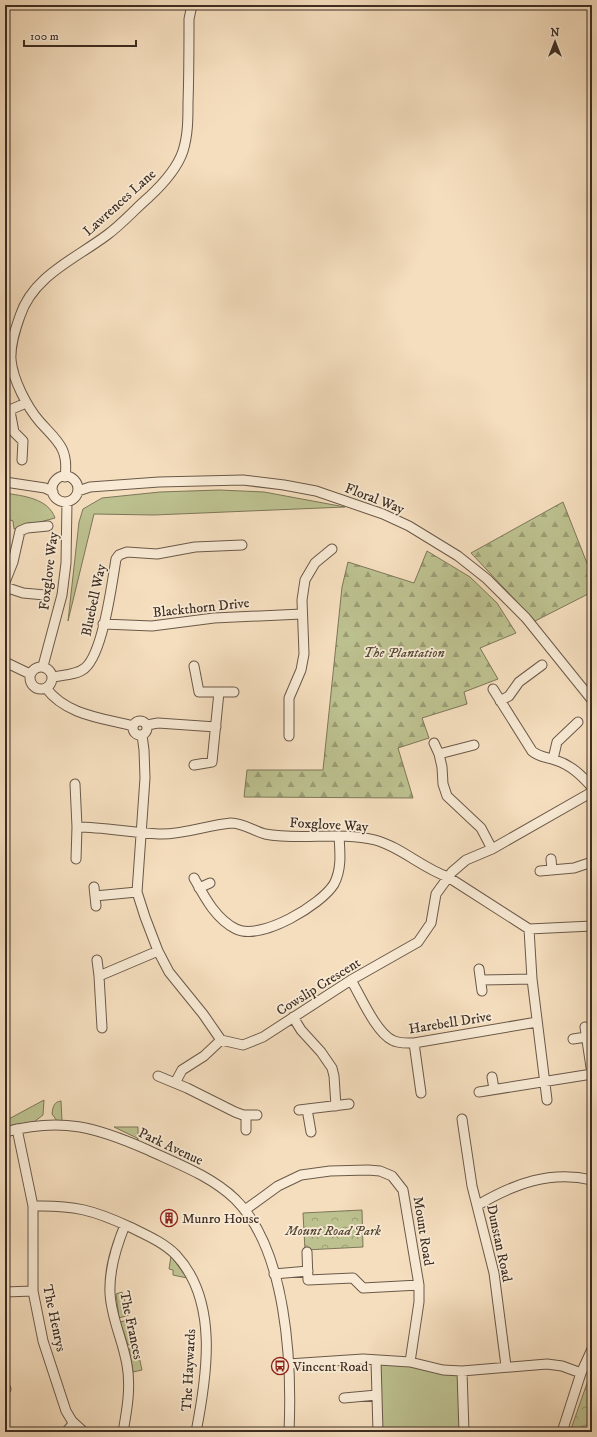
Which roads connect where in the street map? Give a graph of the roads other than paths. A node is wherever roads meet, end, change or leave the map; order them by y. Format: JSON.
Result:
{"nodes":[{"id":1,"x":192,"y":5,"type":"edge"},
{"id":2,"x":8,"y":362,"type":"edge"},
{"id":3,"x":26,"y":403,"type":"junction"},
{"id":4,"x":7,"y":412,"type":"edge"},
{"id":5,"x":22,"y":460,"type":"dead end"},
{"id":6,"x":65,"y":477,"type":"junction"},
{"id":7,"x":5,"y":482,"type":"edge"},
{"id":8,"x":78,"y":491,"type":"junction"},
{"id":9,"x":53,"y":492,"type":"junction"},
{"id":10,"x":67,"y":502,"type":"junction"},
{"id":11,"x":48,"y":526,"type":"dead end"},
{"id":12,"x":242,"y":545,"type":"dead end"},
{"id":13,"x":332,"y":549,"type":"dead end"},
{"id":14,"x":5,"y":582,"type":"edge"},
{"id":15,"x":5,"y":587,"type":"edge"},
{"id":16,"x":45,"y":595,"type":"dead end"},
{"id":17,"x":302,"y":614,"type":"junction"},
{"id":18,"x":103,"y":624,"type":"junction"},
{"id":19,"x":5,"y":662,"type":"edge"},
{"id":20,"x":43,"y":666,"type":"junction"},
{"id":21,"x":194,"y":666,"type":"dead end"},
{"id":22,"x":542,"y":666,"type":"dead end"},
{"id":23,"x":30,"y":674,"type":"junction"},
{"id":24,"x":53,"y":677,"type":"junction"},
{"id":25,"x":46,"y":688,"type":"junction"},
{"id":26,"x":494,"y":689,"type":"dead end"},
{"id":27,"x":219,"y":692,"type":"junction"},
{"id":28,"x":234,"y":692,"type":"dead end"},
{"id":29,"x":592,"y":700,"type":"edge"},
{"id":30,"x":500,"y":701,"type":"junction"},
{"id":31,"x":578,"y":722,"type":"dead end"},
{"id":32,"x":147,"y":725,"type":"junction"},
{"id":33,"x":133,"y":726,"type":"junction"},
{"id":34,"x":216,"y":727,"type":"junction"},
{"id":35,"x":142,"y":735,"type":"junction"},
{"id":36,"x":289,"y":736,"type":"dead end"},
{"id":37,"x":434,"y":743,"type":"dead end"},
{"id":38,"x":474,"y":745,"type":"dead end"},
{"id":39,"x":439,"y":754,"type":"junction"},
{"id":40,"x":553,"y":759,"type":"junction"},
{"id":41,"x":194,"y":765,"type":"dead end"},
{"id":42,"x":75,"y":784,"type":"dead end"},
{"id":43,"x":592,"y":787,"type":"edge"},
{"id":44,"x":592,"y":792,"type":"edge"},
{"id":45,"x":77,"y":827,"type":"junction"},
{"id":46,"x":141,"y":832,"type":"junction"},
{"id":47,"x":339,"y":836,"type":"junction"},
{"id":48,"x":492,"y":849,"type":"junction"},
{"id":49,"x":76,"y":859,"type":"dead end"},
{"id":50,"x":551,"y":859,"type":"dead end"},
{"id":51,"x":592,"y":862,"type":"edge"},
{"id":52,"x":552,"y":870,"type":"junction"},
{"id":53,"x":540,"y":871,"type":"dead end"},
{"id":54,"x":194,"y":878,"type":"dead end"},
{"id":55,"x":448,"y":878,"type":"junction"},
{"id":56,"x":210,"y":883,"type":"dead end"},
{"id":57,"x":200,"y":888,"type":"junction"},
{"id":58,"x":137,"y":892,"type":"junction"},
{"id":59,"x":96,"y":906,"type":"dead end"},
{"id":60,"x":592,"y":926,"type":"edge"},
{"id":61,"x":529,"y":929,"type":"junction"},
{"id":62,"x":158,"y":951,"type":"junction"},
{"id":63,"x":97,"y":960,"type":"dead end"},
{"id":64,"x":479,"y":969,"type":"dead end"},
{"id":65,"x":99,"y":976,"type":"junction"},
{"id":66,"x":532,"y":979,"type":"junction"},
{"id":67,"x":351,"y":980,"type":"junction"},
{"id":68,"x":481,"y":980,"type":"junction"},
{"id":69,"x":482,"y":991,"type":"dead end"},
{"id":70,"x":293,"y":1017,"type":"junction"},
{"id":71,"x":537,"y":1022,"type":"junction"},
{"id":72,"x":102,"y":1028,"type":"dead end"},
{"id":73,"x":585,"y":1028,"type":"dead end"},
{"id":74,"x":586,"y":1037,"type":"junction"},
{"id":75,"x":573,"y":1039,"type":"dead end"},
{"id":76,"x":221,"y":1040,"type":"junction"},
{"id":77,"x":414,"y":1043,"type":"junction"},
{"id":78,"x":592,"y":1074,"type":"edge"},
{"id":79,"x":158,"y":1076,"type":"dead end"},
{"id":80,"x":492,"y":1077,"type":"dead end"},
{"id":81,"x":544,"y":1081,"type":"junction"},
{"id":82,"x":175,"y":1083,"type":"junction"},
{"id":83,"x":494,"y":1089,"type":"junction"},
{"id":84,"x":479,"y":1092,"type":"dead end"},
{"id":85,"x":421,"y":1093,"type":"dead end"},
{"id":86,"x":547,"y":1100,"type":"dead end"},
{"id":87,"x":349,"y":1104,"type":"dead end"},
{"id":88,"x":336,"y":1106,"type":"junction"},
{"id":89,"x":246,"y":1115,"type":"junction"},
{"id":90,"x":257,"y":1115,"type":"dead end"},
{"id":91,"x":465,"y":1123,"type":"dead end"},
{"id":92,"x":17,"y":1129,"type":"junction"},
{"id":93,"x":246,"y":1130,"type":"dead end"},
{"id":94,"x":5,"y":1132,"type":"edge"},
{"id":95,"x":311,"y":1132,"type":"dead end"},
{"id":96,"x":592,"y":1180,"type":"edge"},
{"id":97,"x":478,"y":1205,"type":"junction"},
{"id":98,"x":34,"y":1206,"type":"junction"},
{"id":99,"x":245,"y":1210,"type":"junction"},
{"id":100,"x":125,"y":1225,"type":"junction"},
{"id":101,"x":307,"y":1252,"type":"dead end"},
{"id":102,"x":308,"y":1271,"type":"junction"},
{"id":103,"x":294,"y":1272,"type":"junction"},
{"id":104,"x":274,"y":1274,"type":"junction"},
{"id":105,"x":295,"y":1282,"type":"dead end"},
{"id":106,"x":419,"y":1285,"type":"junction"},
{"id":107,"x":33,"y":1291,"type":"junction"},
{"id":108,"x":5,"y":1292,"type":"edge"},
{"id":109,"x":592,"y":1349,"type":"edge"},
{"id":110,"x":376,"y":1360,"type":"junction"},
{"id":111,"x":410,"y":1362,"type":"junction"},
{"id":112,"x":288,"y":1364,"type":"junction"},
{"id":113,"x":506,"y":1366,"type":"junction"},
{"id":114,"x":462,"y":1371,"type":"junction"},
{"id":115,"x":581,"y":1373,"type":"junction"},
{"id":116,"x":377,"y":1395,"type":"junction"},
{"id":117,"x":344,"y":1398,"type":"dead end"},
{"id":118,"x":74,"y":1423,"type":"junction"},
{"id":119,"x":66,"y":1432,"type":"edge"},
{"id":120,"x":84,"y":1432,"type":"edge"},
{"id":121,"x":123,"y":1432,"type":"edge"},
{"id":122,"x":196,"y":1432,"type":"edge"},
{"id":123,"x":289,"y":1432,"type":"edge"},
{"id":124,"x":378,"y":1432,"type":"edge"},
{"id":125,"x":464,"y":1432,"type":"edge"},
{"id":126,"x":562,"y":1432,"type":"edge"}],
"edges":[{"from":1,"to":2,"type":"street","name":"Lawrences Lane"},
{"from":2,"to":3,"type":"street"},
{"from":3,"to":4,"type":"street"},
{"from":3,"to":6,"type":"street"},
{"from":4,"to":5,"type":"street"},
{"from":6,"to":8,"type":"street"},
{"from":6,"to":9,"type":"street"},
{"from":7,"to":9,"type":"street"},
{"from":8,"to":10,"type":"street"},
{"from":8,"to":29,"type":"street","name":"Floral Way"},
{"from":9,"to":10,"type":"street"},
{"from":10,"to":20,"type":"street","name":"Foxglove Way"},
{"from":11,"to":14,"type":"street"},
{"from":12,"to":18,"type":"street","name":"Bluebell Way"},
{"from":13,"to":17,"type":"street"},
{"from":15,"to":16,"type":"street"},
{"from":17,"to":18,"type":"street","name":"Blackthorn Drive"},
{"from":17,"to":36,"type":"street"},
{"from":18,"to":24,"type":"street","name":"Bluebell Way"},
{"from":19,"to":23,"type":"street"},
{"from":20,"to":23,"type":"street"},
{"from":20,"to":24,"type":"street"},
{"from":21,"to":27,"type":"street"},
{"from":22,"to":30,"type":"street"},
{"from":23,"to":25,"type":"street"},
{"from":24,"to":25,"type":"street"},
{"from":25,"to":33,"type":"street"},
{"from":26,"to":30,"type":"street"},
{"from":27,"to":28,"type":"street"},
{"from":27,"to":34,"type":"street"},
{"from":30,"to":40,"type":"street"},
{"from":31,"to":40,"type":"street"},
{"from":32,"to":33,"type":"street"},
{"from":32,"to":34,"type":"street"},
{"from":32,"to":35,"type":"street"},
{"from":33,"to":35,"type":"street"},
{"from":34,"to":41,"type":"street"},
{"from":35,"to":46,"type":"street"},
{"from":37,"to":39,"type":"street"},
{"from":38,"to":39,"type":"street"},
{"from":39,"to":48,"type":"street"},
{"from":40,"to":43,"type":"street"},
{"from":42,"to":45,"type":"street"},
{"from":44,"to":48,"type":"street","name":"Cowslip Crescent"},
{"from":45,"to":46,"type":"street","name":"Foxglove Way"},
{"from":45,"to":49,"type":"street"},
{"from":46,"to":47,"type":"street","name":"Foxglove Way"},
{"from":46,"to":58,"type":"street"},
{"from":47,"to":55,"type":"street","name":"Foxglove Way"},
{"from":47,"to":57,"type":"street"},
{"from":48,"to":55,"type":"street","name":"Cowslip Crescent"},
{"from":50,"to":52,"type":"street"},
{"from":51,"to":52,"type":"street"},
{"from":52,"to":53,"type":"street"},
{"from":54,"to":57,"type":"street"},
{"from":55,"to":61,"type":"street","name":"Foxglove Way"},
{"from":55,"to":67,"type":"street","name":"Cowslip Crescent"},
{"from":56,"to":57,"type":"street"},
{"from":58,"to":59,"type":"street"},
{"from":58,"to":62,"type":"street"},
{"from":60,"to":61,"type":"street"},
{"from":61,"to":66,"type":"street"},
{"from":62,"to":65,"type":"street"},
{"from":62,"to":76,"type":"street"},
{"from":63,"to":65,"type":"street"},
{"from":64,"to":68,"type":"street"},
{"from":65,"to":72,"type":"street"},
{"from":66,"to":68,"type":"street"},
{"from":66,"to":71,"type":"street"},
{"from":67,"to":70,"type":"street","name":"Cowslip Crescent"},
{"from":67,"to":77,"type":"street","name":"Harebell Drive"},
{"from":68,"to":69,"type":"street"},
{"from":70,"to":76,"type":"street","name":"Cowslip Crescent"},
{"from":70,"to":88,"type":"street"},
{"from":71,"to":77,"type":"street","name":"Harebell Drive"},
{"from":71,"to":81,"type":"street"},
{"from":73,"to":74,"type":"street"},
{"from":74,"to":75,"type":"street"},
{"from":74,"to":78,"type":"street"},
{"from":76,"to":82,"type":"street"},
{"from":77,"to":85,"type":"street"},
{"from":78,"to":81,"type":"street"},
{"from":79,"to":82,"type":"street"},
{"from":80,"to":83,"type":"street"},
{"from":81,"to":83,"type":"street"},
{"from":81,"to":86,"type":"street"},
{"from":82,"to":89,"type":"street"},
{"from":83,"to":84,"type":"street"},
{"from":87,"to":88,"type":"street"},
{"from":88,"to":95,"type":"street"},
{"from":89,"to":90,"type":"street"},
{"from":89,"to":93,"type":"street"},
{"from":91,"to":97,"type":"street","name":"Dunstan Road"},
{"from":92,"to":94,"type":"street","name":"Park Avenue"},
{"from":92,"to":98,"type":"street","name":"The Henrys"},
{"from":92,"to":99,"type":"street","name":"Park Avenue"},
{"from":96,"to":97,"type":"street"},
{"from":97,"to":113,"type":"street","name":"Dunstan Road"},
{"from":98,"to":100,"type":"street","name":"The Haywards"},
{"from":98,"to":107,"type":"street","name":"The Henrys"},
{"from":99,"to":104,"type":"street","name":"Park Avenue"},
{"from":99,"to":106,"type":"street","name":"Mount Road"},
{"from":100,"to":121,"type":"street","name":"The Frances"},
{"from":100,"to":122,"type":"street","name":"The Haywards"},
{"from":101,"to":102,"type":"street"},
{"from":102,"to":103,"type":"street"},
{"from":102,"to":106,"type":"street","name":"Mount Road"},
{"from":103,"to":104,"type":"street"},
{"from":103,"to":105,"type":"street"},
{"from":104,"to":112,"type":"street","name":"Park Avenue"},
{"from":106,"to":111,"type":"street","name":"Mount Road"},
{"from":107,"to":108,"type":"street"},
{"from":107,"to":118,"type":"street","name":"The Henrys"},
{"from":109,"to":115,"type":"street"},
{"from":110,"to":111,"type":"street"},
{"from":110,"to":112,"type":"street"},
{"from":110,"to":116,"type":"street"},
{"from":111,"to":114,"type":"street"},
{"from":112,"to":123,"type":"street","name":"Park Avenue"},
{"from":113,"to":114,"type":"street"},
{"from":113,"to":115,"type":"street"},
{"from":114,"to":125,"type":"street"},
{"from":115,"to":126,"type":"street"},
{"from":116,"to":117,"type":"street"},
{"from":116,"to":124,"type":"street"},
{"from":118,"to":119,"type":"street"},
{"from":118,"to":120,"type":"street","name":"The Henrys"}]}
